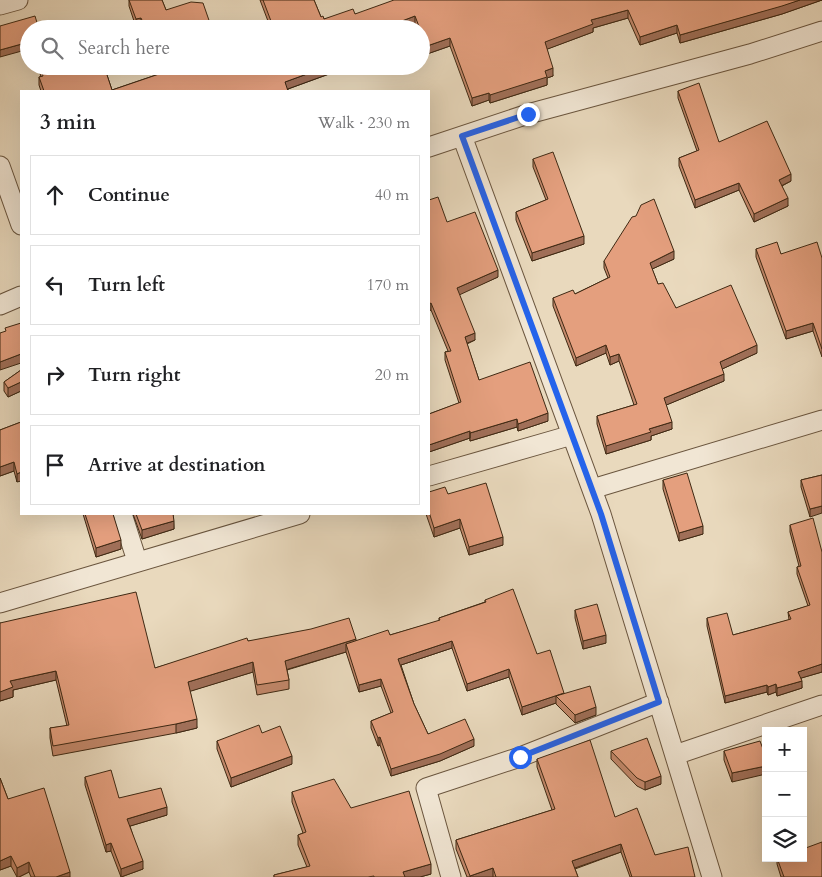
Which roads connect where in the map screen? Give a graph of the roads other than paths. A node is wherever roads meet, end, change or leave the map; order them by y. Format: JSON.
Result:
{"nodes":[{"id":1,"x":18,"y":0,"type":"edge"},
{"id":2,"x":0,"y":4,"type":"edge"},
{"id":3,"x":822,"y":31,"type":"edge"},
{"id":4,"x":462,"y":136,"type":"junction"},
{"id":5,"x":430,"y":147,"type":"edge"},
{"id":6,"x":0,"y":166,"type":"edge"},
{"id":7,"x":20,"y":222,"type":"edge"},
{"id":8,"x":20,"y":296,"type":"edge"},
{"id":9,"x":0,"y":305,"type":"edge"},
{"id":10,"x":822,"y":420,"type":"edge"},
{"id":11,"x":572,"y":435,"type":"junction"},
{"id":12,"x":430,"y":476,"type":"edge"},
{"id":13,"x":592,"y":489,"type":"junction"},
{"id":14,"x":122,"y":515,"type":"edge"},
{"id":15,"x":297,"y":515,"type":"edge"},
{"id":16,"x":138,"y":561,"type":"junction"},
{"id":17,"x":0,"y":603,"type":"edge"},
{"id":18,"x":659,"y":702,"type":"junction"},
{"id":19,"x":822,"y":705,"type":"edge"},
{"id":20,"x":675,"y":755,"type":"junction"},
{"id":21,"x":451,"y":877,"type":"edge"},
{"id":22,"x":712,"y":877,"type":"edge"}],
"edges":[{"from":1,"to":2,"type":"street"},
{"from":3,"to":4,"type":"street"},
{"from":4,"to":5,"type":"street"},
{"from":4,"to":11,"type":"street"},
{"from":6,"to":7,"type":"street"},
{"from":8,"to":9,"type":"street"},
{"from":10,"to":13,"type":"street"},
{"from":11,"to":12,"type":"street"},
{"from":11,"to":13,"type":"street"},
{"from":13,"to":18,"type":"street"},
{"from":14,"to":16,"type":"street"},
{"from":15,"to":16,"type":"street"},
{"from":16,"to":17,"type":"street"},
{"from":18,"to":20,"type":"street"},
{"from":18,"to":21,"type":"street"},
{"from":19,"to":20,"type":"street"},
{"from":20,"to":22,"type":"street"}]}
